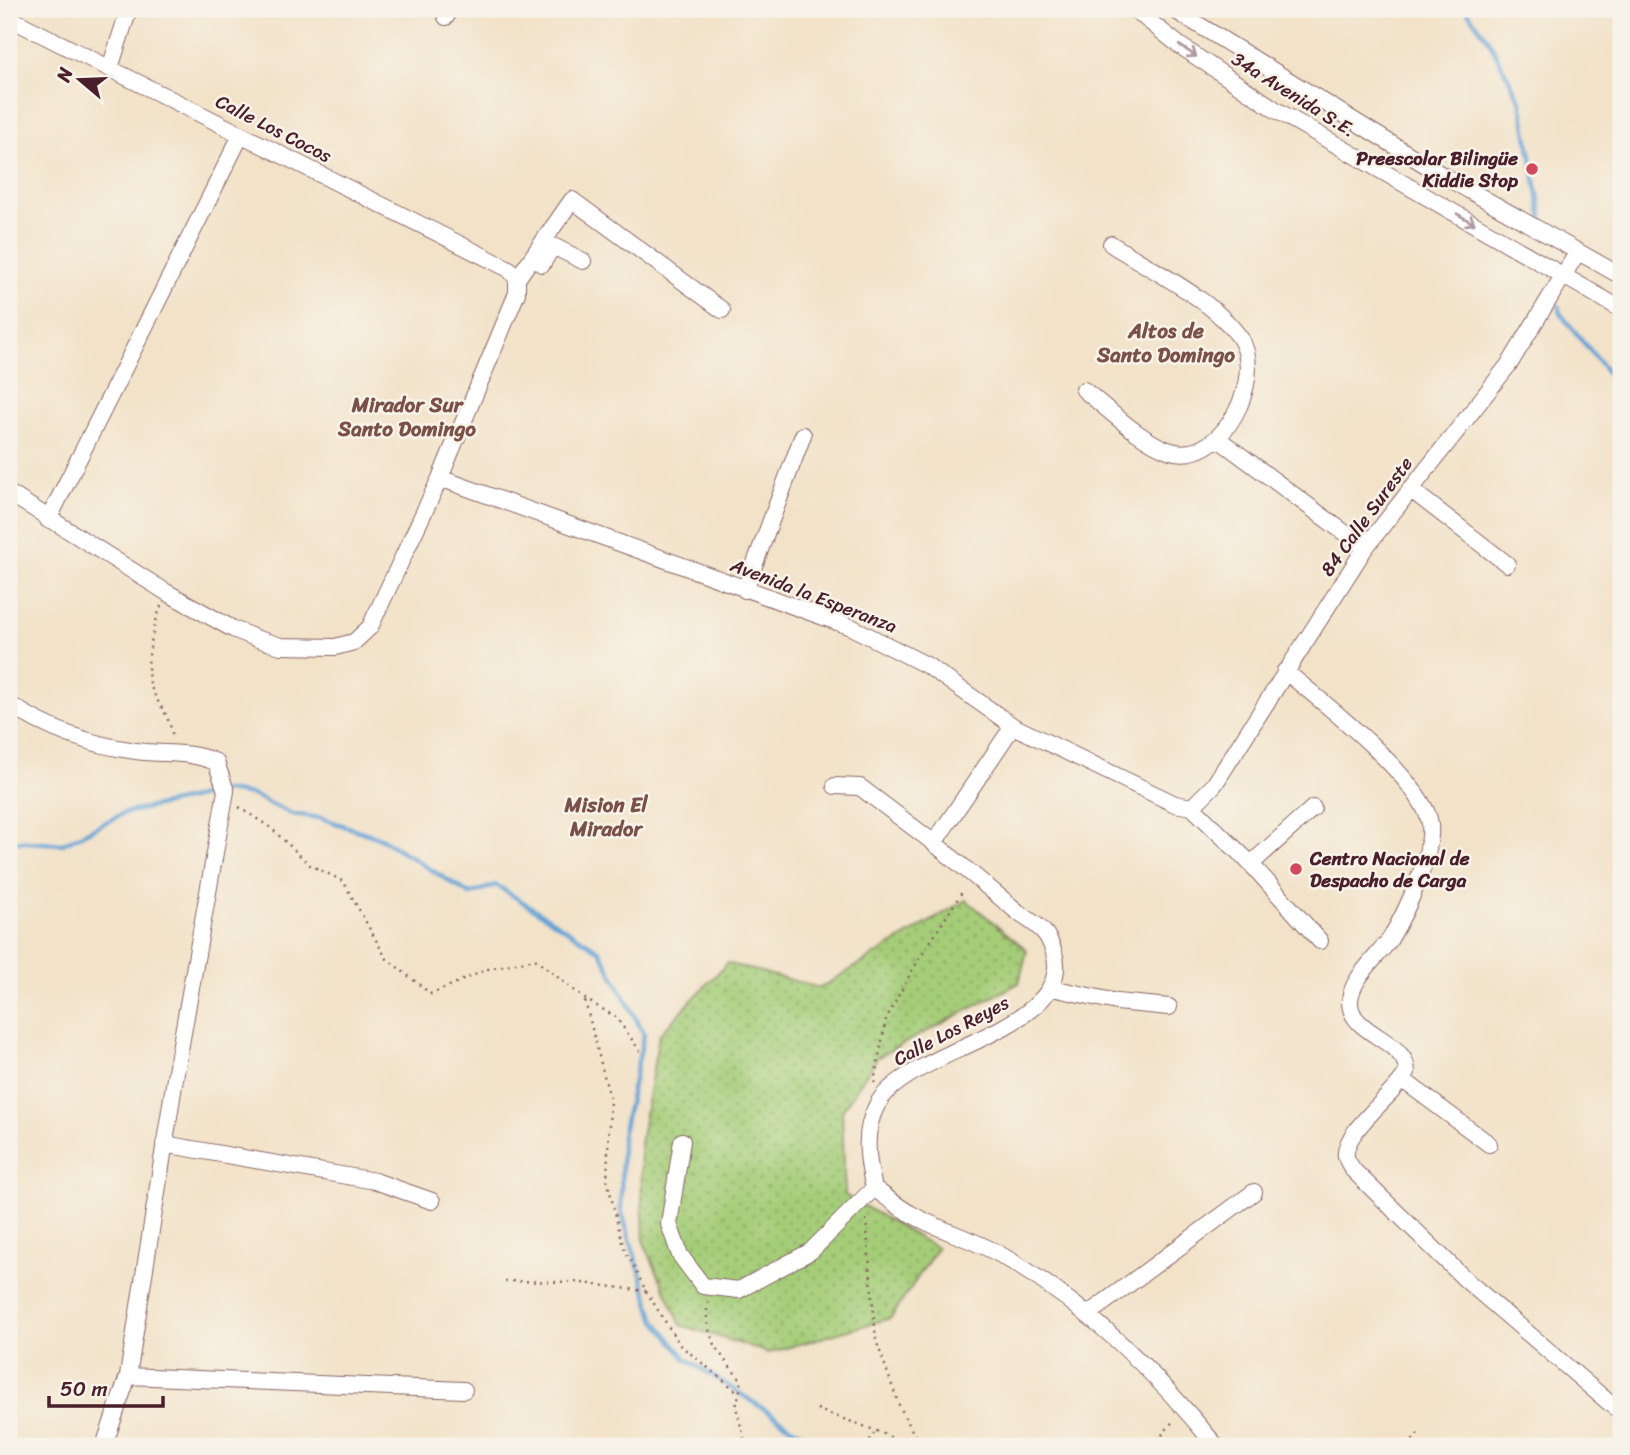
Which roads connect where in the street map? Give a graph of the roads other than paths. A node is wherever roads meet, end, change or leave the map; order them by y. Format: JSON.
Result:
{"nodes":[{"id":1,"x":130,"y":9,"type":"edge"},
{"id":2,"x":1135,"y":9,"type":"edge"},
{"id":3,"x":1173,"y":9,"type":"edge"},
{"id":4,"x":9,"y":18,"type":"edge"},
{"id":5,"x":110,"y":68,"type":"junction"},
{"id":6,"x":240,"y":135,"type":"junction"},
{"id":7,"x":1442,"y":175,"type":"junction"},
{"id":8,"x":1428,"y":197,"type":"junction"},
{"id":9,"x":1558,"y":241,"type":"junction"},
{"id":10,"x":1111,"y":244,"type":"dead end"},
{"id":11,"x":1577,"y":253,"type":"junction"},
{"id":12,"x":583,"y":261,"type":"dead end"},
{"id":13,"x":1544,"y":265,"type":"junction"},
{"id":14,"x":1621,"y":276,"type":"edge"},
{"id":15,"x":1564,"y":277,"type":"junction"},
{"id":16,"x":517,"y":281,"type":"junction"},
{"id":17,"x":1621,"y":309,"type":"edge"},
{"id":18,"x":722,"y":310,"type":"dead end"},
{"id":19,"x":1084,"y":390,"type":"dead end"},
{"id":20,"x":803,"y":435,"type":"dead end"},
{"id":21,"x":1217,"y":438,"type":"junction"},
{"id":22,"x":440,"y":478,"type":"junction"},
{"id":23,"x":1410,"y":489,"type":"junction"},
{"id":24,"x":9,"y":493,"type":"edge"},
{"id":25,"x":48,"y":520,"type":"junction"},
{"id":26,"x":1365,"y":548,"type":"junction"},
{"id":27,"x":1507,"y":564,"type":"dead end"},
{"id":28,"x":745,"y":590,"type":"junction"},
{"id":29,"x":1285,"y":671,"type":"junction"},
{"id":30,"x":9,"y":704,"type":"edge"},
{"id":31,"x":1013,"y":726,"type":"junction"},
{"id":32,"x":835,"y":786,"type":"dead end"},
{"id":33,"x":1192,"y":807,"type":"junction"},
{"id":34,"x":1313,"y":808,"type":"dead end"},
{"id":35,"x":934,"y":843,"type":"junction"},
{"id":36,"x":1251,"y":864,"type":"junction"},
{"id":37,"x":1320,"y":941,"type":"dead end"},
{"id":38,"x":1052,"y":988,"type":"junction"},
{"id":39,"x":1169,"y":1007,"type":"dead end"},
{"id":40,"x":1403,"y":1080,"type":"junction"},
{"id":41,"x":682,"y":1141,"type":"dead end"},
{"id":42,"x":164,"y":1144,"type":"junction"},
{"id":43,"x":1489,"y":1144,"type":"dead end"},
{"id":44,"x":1254,"y":1192,"type":"dead end"},
{"id":45,"x":868,"y":1193,"type":"junction"},
{"id":46,"x":432,"y":1201,"type":"dead end"},
{"id":47,"x":1087,"y":1315,"type":"junction"},
{"id":48,"x":128,"y":1376,"type":"junction"},
{"id":49,"x":464,"y":1390,"type":"dead end"},
{"id":50,"x":1621,"y":1413,"type":"edge"},
{"id":51,"x":104,"y":1446,"type":"edge"},
{"id":52,"x":1216,"y":1446,"type":"edge"}],
"edges":[{"from":1,"to":5,"type":"street"},
{"from":2,"to":8,"type":"street","name":"34a Avenida S.E.","one_way":true},
{"from":3,"to":7,"type":"street","name":"34a Avenida S.E."},
{"from":4,"to":5,"type":"street","name":"Calle Los Cocos"},
{"from":5,"to":6,"type":"street","name":"Calle Los Cocos"},
{"from":6,"to":16,"type":"street","name":"Calle Los Cocos"},
{"from":6,"to":25,"type":"street"},
{"from":7,"to":8,"type":"street"},
{"from":7,"to":9,"type":"street","name":"34a Avenida S.E."},
{"from":8,"to":13,"type":"street","name":"34a Avenida S.E.","one_way":true},
{"from":9,"to":11,"type":"street","name":"34a Avenida S.E."},
{"from":9,"to":13,"type":"street"},
{"from":10,"to":21,"type":"street"},
{"from":11,"to":14,"type":"street","name":"34a Avenida S.E."},
{"from":11,"to":15,"type":"street","name":"84 Calle Sureste"},
{"from":12,"to":16,"type":"street"},
{"from":13,"to":15,"type":"street","name":"34a Avenida S.E."},
{"from":15,"to":17,"type":"street","name":"34a Avenida S.E."},
{"from":15,"to":23,"type":"street","name":"84 Calle Sureste"},
{"from":16,"to":18,"type":"street"},
{"from":16,"to":22,"type":"street"},
{"from":19,"to":21,"type":"street"},
{"from":20,"to":28,"type":"street"},
{"from":21,"to":26,"type":"street"},
{"from":22,"to":25,"type":"street"},
{"from":22,"to":28,"type":"street","name":"Avenida la Esperanza"},
{"from":23,"to":26,"type":"street","name":"84 Calle Sureste"},
{"from":23,"to":27,"type":"street"},
{"from":24,"to":25,"type":"street"},
{"from":26,"to":29,"type":"street","name":"84 Calle Sureste"},
{"from":28,"to":31,"type":"street","name":"Avenida la Esperanza"},
{"from":29,"to":33,"type":"street","name":"84 Calle Sureste"},
{"from":29,"to":40,"type":"street"},
{"from":30,"to":42,"type":"street"},
{"from":31,"to":33,"type":"street","name":"Avenida la Esperanza"},
{"from":31,"to":35,"type":"street"},
{"from":32,"to":35,"type":"street"},
{"from":33,"to":36,"type":"street"},
{"from":34,"to":36,"type":"street"},
{"from":35,"to":38,"type":"street"},
{"from":36,"to":37,"type":"street"},
{"from":38,"to":39,"type":"street"},
{"from":38,"to":45,"type":"street","name":"Calle Los Reyes"},
{"from":40,"to":43,"type":"street"},
{"from":40,"to":50,"type":"street"},
{"from":41,"to":45,"type":"street"},
{"from":42,"to":46,"type":"street"},
{"from":42,"to":48,"type":"street"},
{"from":44,"to":47,"type":"street"},
{"from":45,"to":47,"type":"street"},
{"from":47,"to":52,"type":"street"},
{"from":48,"to":49,"type":"street"},
{"from":48,"to":51,"type":"street"}]}
